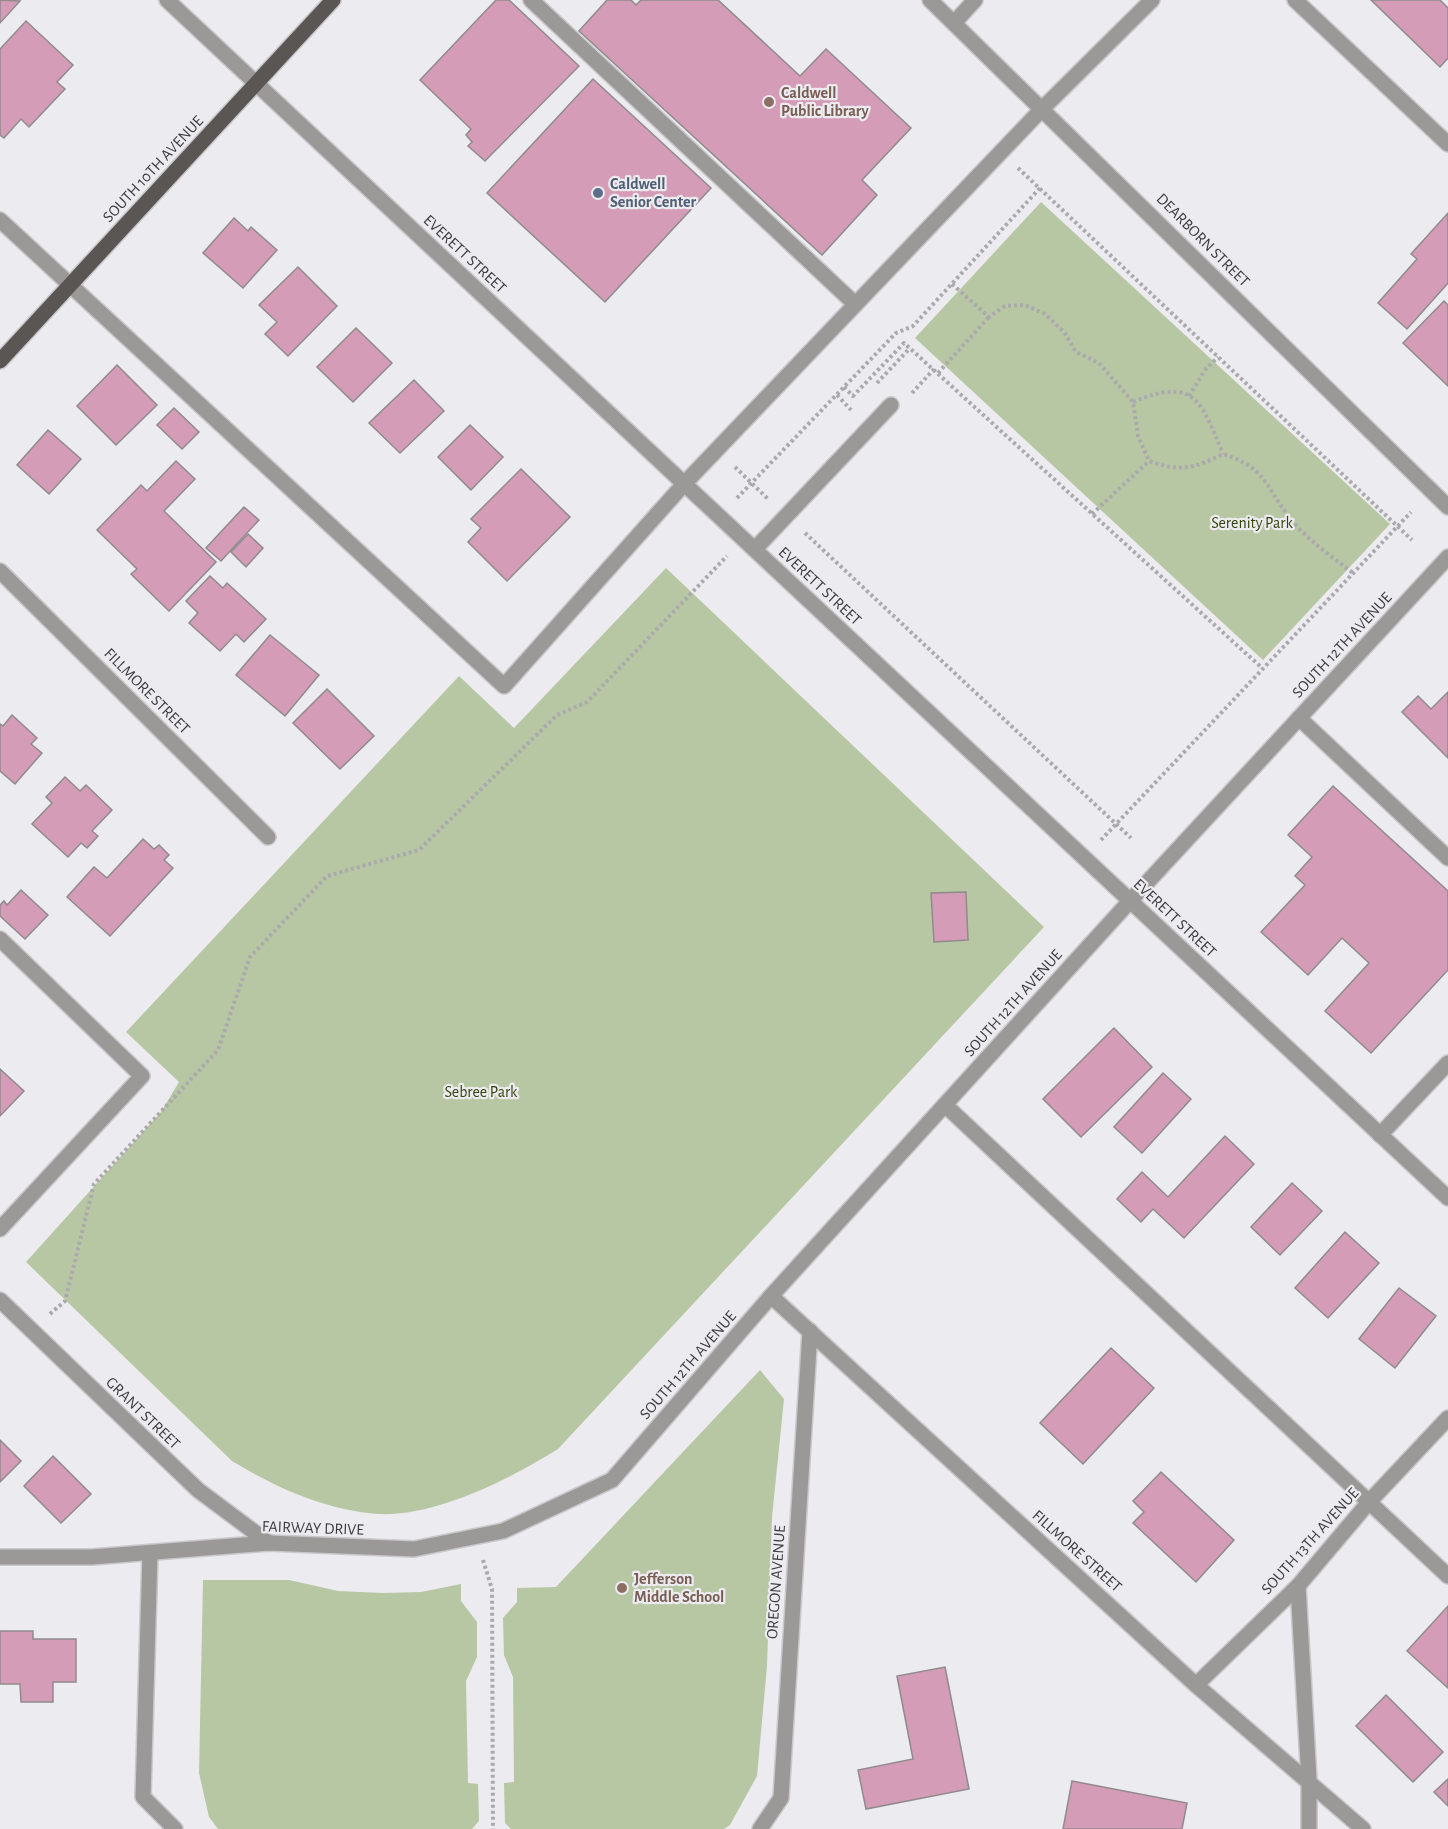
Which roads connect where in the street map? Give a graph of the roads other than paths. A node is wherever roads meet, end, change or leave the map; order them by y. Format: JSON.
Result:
{"nodes":[{"id":1,"x":167,"y":0,"type":"edge"},
{"id":2,"x":333,"y":0,"type":"edge"},
{"id":3,"x":531,"y":0,"type":"edge"},
{"id":4,"x":930,"y":0,"type":"edge"},
{"id":5,"x":975,"y":0,"type":"edge"},
{"id":6,"x":1152,"y":0,"type":"edge"},
{"id":7,"x":1295,"y":0,"type":"edge"},
{"id":8,"x":954,"y":23,"type":"junction"},
{"id":9,"x":256,"y":84,"type":"junction"},
{"id":10,"x":1043,"y":108,"type":"junction"},
{"id":11,"x":1448,"y":144,"type":"edge"},
{"id":12,"x":0,"y":220,"type":"edge"},
{"id":13,"x":70,"y":286,"type":"junction"},
{"id":14,"x":855,"y":304,"type":"junction"},
{"id":15,"x":0,"y":362,"type":"edge"},
{"id":16,"x":897,"y":403,"type":"road end"},
{"id":17,"x":684,"y":484,"type":"junction"},
{"id":18,"x":1448,"y":507,"type":"edge"},
{"id":19,"x":749,"y":545,"type":"junction"},
{"id":20,"x":1448,"y":557,"type":"edge"},
{"id":21,"x":0,"y":571,"type":"edge"},
{"id":22,"x":1299,"y":718,"type":"junction"},
{"id":23,"x":268,"y":837,"type":"dead end"},
{"id":24,"x":1448,"y":858,"type":"edge"},
{"id":25,"x":1130,"y":901,"type":"junction"},
{"id":26,"x":0,"y":939,"type":"edge"},
{"id":27,"x":1448,"y":1063,"type":"edge"},
{"id":28,"x":945,"y":1105,"type":"junction"},
{"id":29,"x":1380,"y":1135,"type":"junction"},
{"id":30,"x":1448,"y":1198,"type":"edge"},
{"id":31,"x":0,"y":1229,"type":"edge"},
{"id":32,"x":771,"y":1296,"type":"junction"},
{"id":33,"x":0,"y":1300,"type":"edge"},
{"id":34,"x":810,"y":1331,"type":"junction"},
{"id":35,"x":1448,"y":1418,"type":"edge"},
{"id":36,"x":612,"y":1480,"type":"joint"},
{"id":37,"x":1369,"y":1502,"type":"junction"},
{"id":38,"x":269,"y":1543,"type":"junction"},
{"id":39,"x":150,"y":1553,"type":"junction"},
{"id":40,"x":0,"y":1557,"type":"edge"},
{"id":41,"x":1448,"y":1576,"type":"edge"},
{"id":42,"x":1298,"y":1586,"type":"junction"},
{"id":43,"x":1196,"y":1685,"type":"junction"},
{"id":44,"x":1309,"y":1780,"type":"junction"},
{"id":45,"x":175,"y":1829,"type":"edge"},
{"id":46,"x":760,"y":1829,"type":"edge"},
{"id":47,"x":1309,"y":1829,"type":"edge"},
{"id":48,"x":1363,"y":1829,"type":"edge"}],
"edges":[{"from":1,"to":9,"type":"street","name":"EVERETT STREET"},
{"from":2,"to":9,"type":"main road","name":"SOUTH 10TH AVENUE"},
{"from":3,"to":14,"type":"street"},
{"from":4,"to":8,"type":"street","name":"DEARBORN STREET"},
{"from":5,"to":8,"type":"street"},
{"from":6,"to":10,"type":"street"},
{"from":7,"to":11,"type":"street"},
{"from":8,"to":10,"type":"street","name":"DEARBORN STREET"},
{"from":9,"to":13,"type":"main road","name":"SOUTH 10TH AVENUE"},
{"from":9,"to":17,"type":"street","name":"EVERETT STREET"},
{"from":10,"to":14,"type":"street"},
{"from":10,"to":18,"type":"street","name":"DEARBORN STREET"},
{"from":12,"to":13,"type":"street"},
{"from":13,"to":15,"type":"main road","name":"SOUTH 10TH AVENUE"},
{"from":13,"to":17,"type":"street"},
{"from":14,"to":17,"type":"street"},
{"from":16,"to":19,"type":"street"},
{"from":17,"to":19,"type":"street","name":"EVERETT STREET"},
{"from":19,"to":25,"type":"street","name":"EVERETT STREET"},
{"from":20,"to":22,"type":"street","name":"SOUTH 12TH AVENUE"},
{"from":21,"to":23,"type":"street","name":"FILLMORE STREET"},
{"from":22,"to":24,"type":"street"},
{"from":22,"to":25,"type":"street","name":"SOUTH 12TH AVENUE"},
{"from":25,"to":28,"type":"street","name":"SOUTH 12TH AVENUE"},
{"from":25,"to":29,"type":"street","name":"EVERETT STREET"},
{"from":26,"to":31,"type":"street"},
{"from":27,"to":29,"type":"street"},
{"from":28,"to":32,"type":"street","name":"SOUTH 12TH AVENUE"},
{"from":28,"to":37,"type":"street"},
{"from":29,"to":30,"type":"street","name":"EVERETT STREET"},
{"from":32,"to":34,"type":"street","name":"FILLMORE STREET"},
{"from":32,"to":36,"type":"street","name":"SOUTH 12TH AVENUE"},
{"from":33,"to":38,"type":"street","name":"GRANT STREET"},
{"from":34,"to":43,"type":"street","name":"FILLMORE STREET"},
{"from":34,"to":46,"type":"street","name":"OREGON AVENUE"},
{"from":35,"to":37,"type":"street","name":"SOUTH 13TH AVENUE"},
{"from":36,"to":38,"type":"street","name":"FAIRWAY DRIVE"},
{"from":37,"to":41,"type":"street"},
{"from":37,"to":42,"type":"street","name":"SOUTH 13TH AVENUE"},
{"from":38,"to":39,"type":"street","name":"FAIRWAY DRIVE"},
{"from":39,"to":40,"type":"street","name":"FAIRWAY DRIVE"},
{"from":39,"to":45,"type":"street"},
{"from":42,"to":43,"type":"street","name":"SOUTH 13TH AVENUE"},
{"from":42,"to":44,"type":"street"},
{"from":43,"to":44,"type":"street","name":"FILLMORE STREET"},
{"from":44,"to":47,"type":"street"},
{"from":44,"to":48,"type":"street","name":"FILLMORE STREET"}]}
